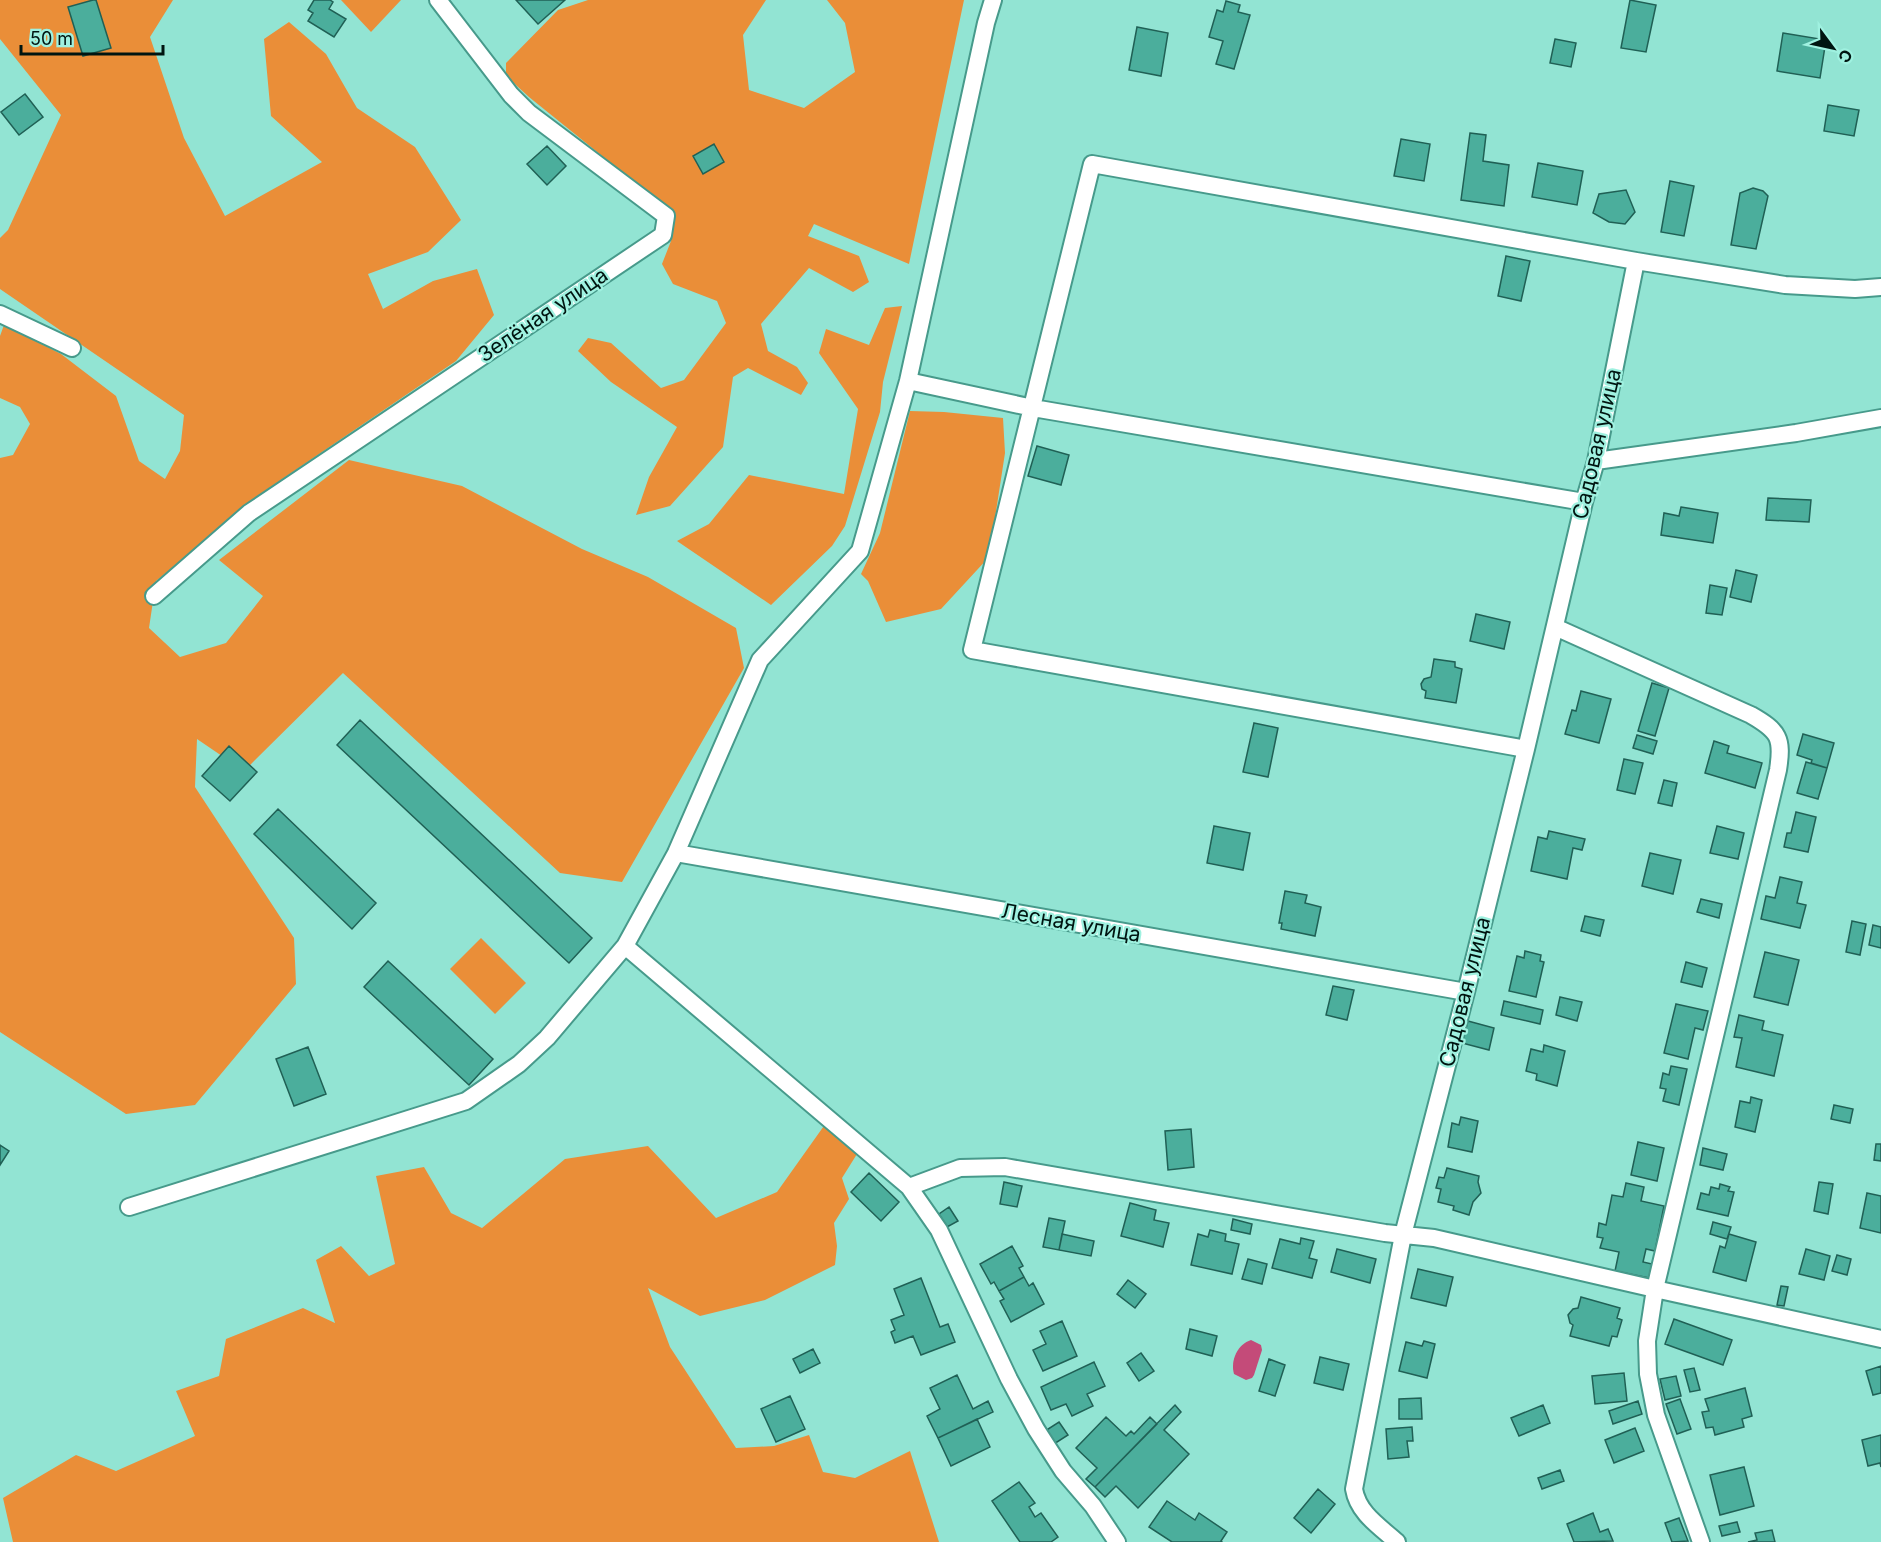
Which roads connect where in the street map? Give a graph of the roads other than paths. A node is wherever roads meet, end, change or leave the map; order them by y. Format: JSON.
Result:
{"nodes":[{"id":1,"x":438,"y":0,"type":"edge"},
{"id":2,"x":993,"y":0,"type":"edge"},
{"id":3,"x":1636,"y":261,"type":"junction"},
{"id":4,"x":1881,"y":286,"type":"edge"},
{"id":5,"x":0,"y":314,"type":"edge"},
{"id":6,"x":72,"y":348,"type":"dead end"},
{"id":7,"x":908,"y":381,"type":"junction"},
{"id":8,"x":1033,"y":408,"type":"junction"},
{"id":9,"x":1881,"y":418,"type":"edge"},
{"id":10,"x":1596,"y":460,"type":"junction"},
{"id":11,"x":1584,"y":502,"type":"junction"},
{"id":12,"x":154,"y":596,"type":"dead end"},
{"id":13,"x":1555,"y":627,"type":"junction"},
{"id":14,"x":1526,"y":749,"type":"junction"},
{"id":15,"x":676,"y":853,"type":"junction"},
{"id":16,"x":625,"y":946,"type":"junction"},
{"id":17,"x":1466,"y":992,"type":"junction"},
{"id":18,"x":909,"y":1187,"type":"junction"},
{"id":19,"x":129,"y":1207,"type":"dead end"},
{"id":20,"x":1403,"y":1234,"type":"junction"},
{"id":21,"x":1654,"y":1289,"type":"junction"},
{"id":22,"x":1881,"y":1339,"type":"edge"},
{"id":23,"x":1117,"y":1542,"type":"edge"},
{"id":24,"x":1397,"y":1542,"type":"edge"},
{"id":25,"x":1701,"y":1542,"type":"edge"}],
"edges":[{"from":1,"to":12,"type":"street","name":"Зелёная улица"},
{"from":2,"to":7,"type":"street"},
{"from":3,"to":4,"type":"street"},
{"from":3,"to":8,"type":"street"},
{"from":3,"to":10,"type":"street","name":"Садовая улица"},
{"from":5,"to":6,"type":"street"},
{"from":7,"to":8,"type":"street"},
{"from":7,"to":15,"type":"street"},
{"from":8,"to":11,"type":"street"},
{"from":8,"to":14,"type":"street"},
{"from":9,"to":10,"type":"street"},
{"from":10,"to":11,"type":"street","name":"Садовая улица"},
{"from":11,"to":13,"type":"street","name":"Садовая улица"},
{"from":13,"to":14,"type":"street","name":"Садовая улица"},
{"from":13,"to":21,"type":"street"},
{"from":14,"to":17,"type":"street","name":"Садовая улица"},
{"from":15,"to":16,"type":"street"},
{"from":15,"to":17,"type":"street","name":"Лесная улица"},
{"from":16,"to":18,"type":"street"},
{"from":16,"to":19,"type":"street"},
{"from":17,"to":20,"type":"street","name":"Садовая улица"},
{"from":18,"to":20,"type":"street"},
{"from":18,"to":23,"type":"street"},
{"from":20,"to":21,"type":"street"},
{"from":20,"to":24,"type":"street","name":"Садовая улица"},
{"from":21,"to":22,"type":"street"},
{"from":21,"to":25,"type":"street"}]}
